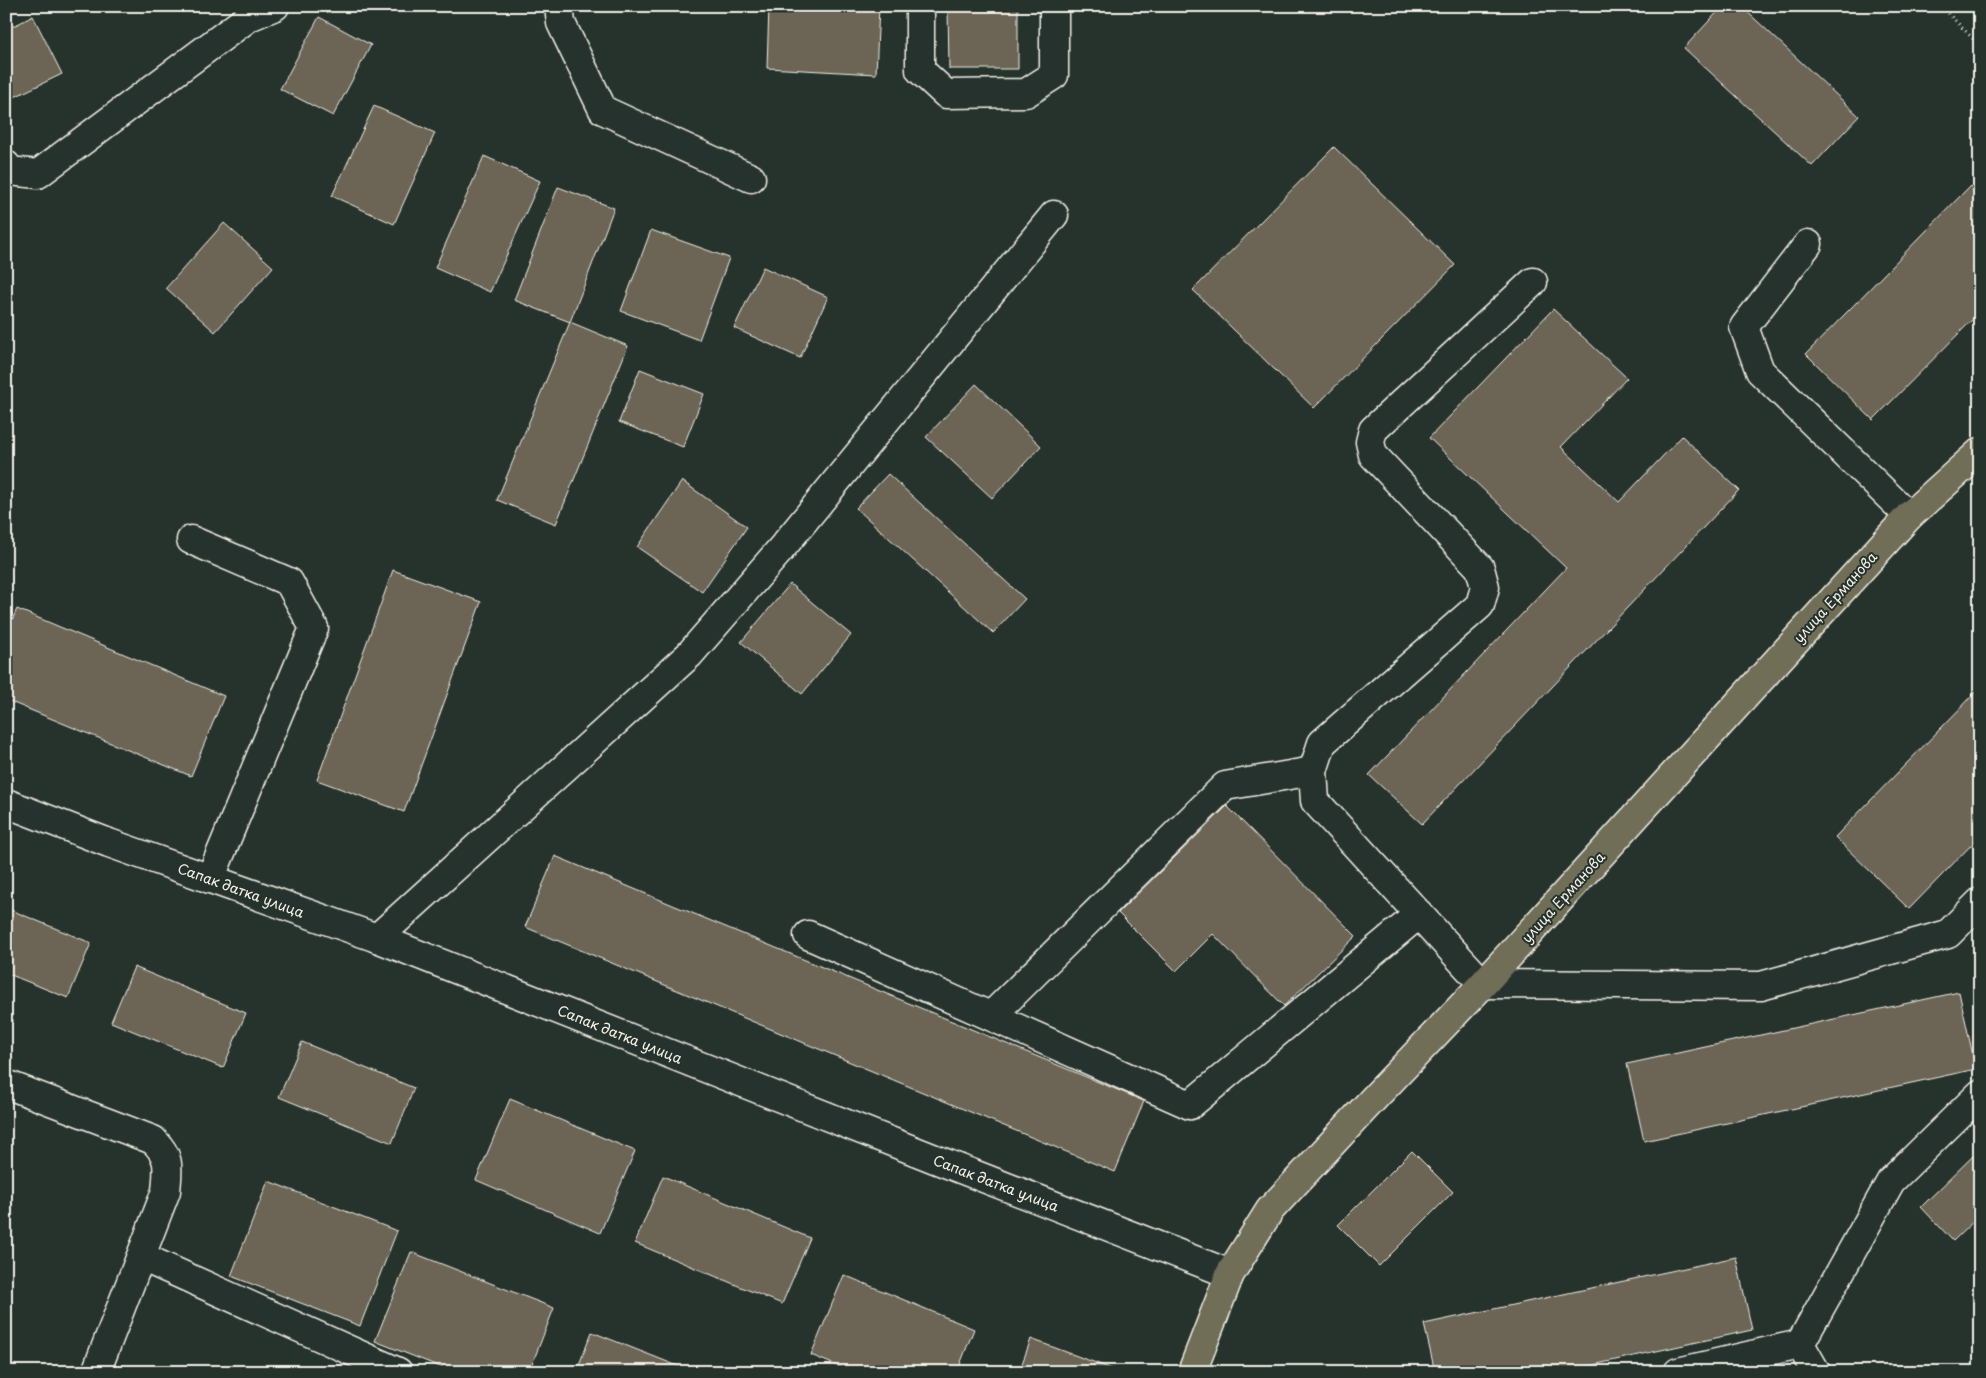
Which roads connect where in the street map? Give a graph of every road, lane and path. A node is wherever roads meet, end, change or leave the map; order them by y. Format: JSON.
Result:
{"nodes":[{"id":1,"x":274,"y":6,"type":"edge"},
{"id":2,"x":559,"y":6,"type":"edge"},
{"id":3,"x":920,"y":6,"type":"edge"},
{"id":4,"x":1054,"y":6,"type":"edge"},
{"id":5,"x":1941,"y":6,"type":"edge"},
{"id":6,"x":1980,"y":46,"type":"edge"},
{"id":7,"x":6,"y":165,"type":"edge"},
{"id":8,"x":751,"y":178,"type":"dead end"},
{"id":9,"x":1054,"y":215,"type":"dead end"},
{"id":10,"x":1808,"y":244,"type":"dead end"},
{"id":11,"x":1533,"y":282,"type":"dead end"},
{"id":12,"x":1980,"y":452,"type":"edge"},
{"id":13,"x":1909,"y":516,"type":"junction"},
{"id":14,"x":191,"y":540,"type":"dead end"},
{"id":15,"x":1312,"y":771,"type":"junction"},
{"id":16,"x":6,"y":802,"type":"edge"},
{"id":17,"x":210,"y":879,"type":"junction"},
{"id":18,"x":1980,"y":902,"type":"edge"},
{"id":19,"x":1419,"y":914,"type":"junction"},
{"id":20,"x":808,"y":935,"type":"dead end"},
{"id":21,"x":377,"y":938,"type":"junction"},
{"id":22,"x":1483,"y":984,"type":"junction"},
{"id":23,"x":991,"y":1016,"type":"junction"},
{"id":24,"x":6,"y":1084,"type":"edge"},
{"id":25,"x":1980,"y":1094,"type":"edge"},
{"id":26,"x":142,"y":1256,"type":"junction"},
{"id":27,"x":1230,"y":1274,"type":"junction"},
{"id":28,"x":1800,"y":1344,"type":"junction"},
{"id":29,"x":96,"y":1372,"type":"edge"},
{"id":30,"x":398,"y":1372,"type":"edge"},
{"id":31,"x":1192,"y":1372,"type":"edge"},
{"id":32,"x":1678,"y":1372,"type":"edge"},
{"id":33,"x":1816,"y":1372,"type":"edge"}],
"edges":[{"from":1,"to":7,"type":"street"},
{"from":2,"to":8,"type":"street"},
{"from":3,"to":4,"type":"street"},
{"from":5,"to":6,"type":"path"},
{"from":9,"to":21,"type":"street"},
{"from":10,"to":13,"type":"street"},
{"from":11,"to":15,"type":"street"},
{"from":12,"to":13,"type":"main road","name":"улица Ерманова"},
{"from":13,"to":22,"type":"main road","name":"улица Ерманова"},
{"from":14,"to":17,"type":"street"},
{"from":15,"to":19,"type":"street"},
{"from":15,"to":23,"type":"street"},
{"from":16,"to":17,"type":"street","name":"Сапак датка улица"},
{"from":17,"to":21,"type":"street","name":"Сапак датка улица"},
{"from":18,"to":22,"type":"street"},
{"from":19,"to":22,"type":"street"},
{"from":19,"to":23,"type":"street"},
{"from":20,"to":23,"type":"street"},
{"from":21,"to":27,"type":"street","name":"Сапак датка улица"},
{"from":22,"to":27,"type":"main road","name":"улица Ерманова"},
{"from":24,"to":26,"type":"street"},
{"from":25,"to":28,"type":"street"},
{"from":26,"to":29,"type":"street"},
{"from":26,"to":30,"type":"street"},
{"from":27,"to":31,"type":"main road","name":"улица Ерманова"},
{"from":28,"to":32,"type":"street"},
{"from":28,"to":33,"type":"street"}]}
